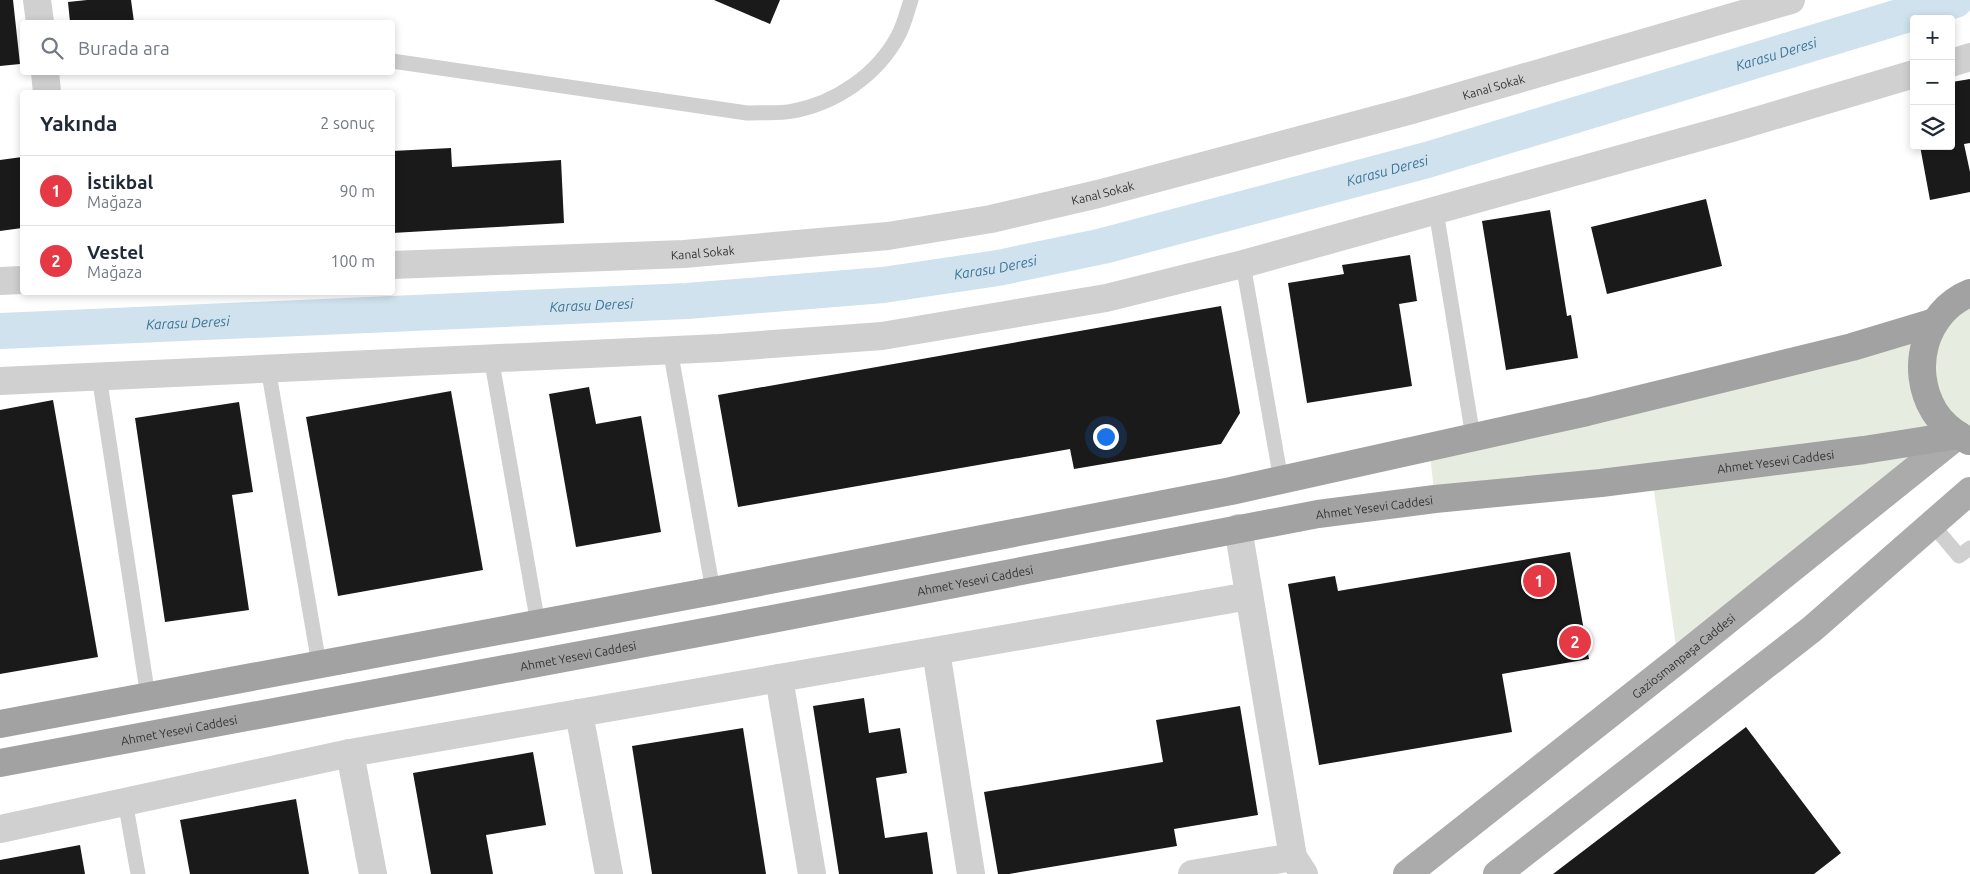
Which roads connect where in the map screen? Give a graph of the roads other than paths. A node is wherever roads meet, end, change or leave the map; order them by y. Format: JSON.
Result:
{"nodes":[{"id":1,"x":37,"y":0,"type":"edge"},
{"id":2,"x":911,"y":0,"type":"edge"},
{"id":3,"x":1791,"y":0,"type":"edge"},
{"id":4,"x":40,"y":20,"type":"edge"},
{"id":5,"x":1970,"y":57,"type":"edge"},
{"id":6,"x":395,"y":62,"type":"edge"},
{"id":7,"x":1955,"y":62,"type":"edge"},
{"id":8,"x":45,"y":75,"type":"edge"},
{"id":9,"x":1910,"y":75,"type":"edge"},
{"id":10,"x":47,"y":90,"type":"edge"},
{"id":11,"x":1436,"y":211,"type":"junction"},
{"id":12,"x":1243,"y":264,"type":"junction"},
{"id":13,"x":395,"y":265,"type":"edge"},
{"id":14,"x":20,"y":280,"type":"edge"},
{"id":15,"x":0,"y":281,"type":"edge"},
{"id":16,"x":1970,"y":293,"type":"edge"},
{"id":17,"x":1935,"y":322,"type":"junction"},
{"id":18,"x":670,"y":349,"type":"junction"},
{"id":19,"x":491,"y":358,"type":"junction"},
{"id":20,"x":268,"y":368,"type":"junction"},
{"id":21,"x":99,"y":376,"type":"junction"},
{"id":22,"x":0,"y":381,"type":"edge"},
{"id":23,"x":1473,"y":437,"type":"junction"},
{"id":24,"x":1964,"y":439,"type":"edge"},
{"id":25,"x":1281,"y":480,"type":"junction"},
{"id":26,"x":1970,"y":491,"type":"edge"},
{"id":27,"x":1932,"y":524,"type":"junction"},
{"id":28,"x":1238,"y":528,"type":"junction"},
{"id":29,"x":1970,"y":548,"type":"edge"},
{"id":30,"x":713,"y":591,"type":"junction"},
{"id":31,"x":1249,"y":596,"type":"junction"},
{"id":32,"x":538,"y":624,"type":"junction"},
{"id":33,"x":936,"y":651,"type":"junction"},
{"id":34,"x":319,"y":664,"type":"junction"},
{"id":35,"x":779,"y":678,"type":"junction"},
{"id":36,"x":148,"y":697,"type":"junction"},
{"id":37,"x":579,"y":712,"type":"junction"},
{"id":38,"x":0,"y":724,"type":"edge"},
{"id":39,"x":350,"y":752,"type":"junction"},
{"id":40,"x":0,"y":763,"type":"edge"},
{"id":41,"x":125,"y":801,"type":"junction"},
{"id":42,"x":0,"y":829,"type":"edge"},
{"id":43,"x":1298,"y":866,"type":"edge"},
{"id":44,"x":138,"y":874,"type":"edge"},
{"id":45,"x":373,"y":874,"type":"edge"},
{"id":46,"x":609,"y":874,"type":"edge"},
{"id":47,"x":812,"y":874,"type":"edge"},
{"id":48,"x":971,"y":874,"type":"edge"},
{"id":49,"x":1192,"y":874,"type":"edge"},
{"id":50,"x":1407,"y":874,"type":"edge"},
{"id":51,"x":1497,"y":874,"type":"edge"}],
"edges":[{"from":1,"to":4,"type":"street"},
{"from":2,"to":6,"type":"lane"},
{"from":3,"to":13,"type":"street","name":"Kanal Sokak"},
{"from":5,"to":7,"type":"street"},
{"from":8,"to":10,"type":"street"},
{"from":9,"to":11,"type":"street"},
{"from":11,"to":12,"type":"street"},
{"from":11,"to":23,"type":"lane"},
{"from":12,"to":18,"type":"street"},
{"from":12,"to":25,"type":"lane"},
{"from":14,"to":15,"type":"street"},
{"from":16,"to":17,"type":"highway"},
{"from":17,"to":23,"type":"highway"},
{"from":17,"to":24,"type":"highway"},
{"from":18,"to":19,"type":"street"},
{"from":18,"to":30,"type":"lane"},
{"from":19,"to":20,"type":"street"},
{"from":19,"to":32,"type":"lane"},
{"from":20,"to":21,"type":"street"},
{"from":20,"to":34,"type":"lane"},
{"from":21,"to":22,"type":"street"},
{"from":21,"to":36,"type":"lane"},
{"from":23,"to":25,"type":"highway"},
{"from":24,"to":28,"type":"highway","name":"Ahmet Yesevi Caddesi"},
{"from":24,"to":50,"type":"main road","name":"Gaziosmanpaşa Caddesi"},
{"from":25,"to":30,"type":"highway"},
{"from":26,"to":27,"type":"main road"},
{"from":27,"to":29,"type":"lane"},
{"from":27,"to":51,"type":"main road"},
{"from":28,"to":31,"type":"street"},
{"from":28,"to":40,"type":"highway","name":"Ahmet Yesevi Caddesi"},
{"from":30,"to":32,"type":"highway"},
{"from":31,"to":33,"type":"street"},
{"from":31,"to":43,"type":"street"},
{"from":32,"to":34,"type":"highway"},
{"from":33,"to":35,"type":"street"},
{"from":33,"to":48,"type":"street"},
{"from":34,"to":36,"type":"highway"},
{"from":35,"to":37,"type":"street"},
{"from":35,"to":47,"type":"street"},
{"from":36,"to":38,"type":"highway"},
{"from":37,"to":39,"type":"street"},
{"from":37,"to":46,"type":"street"},
{"from":39,"to":41,"type":"street"},
{"from":39,"to":45,"type":"street"},
{"from":41,"to":42,"type":"street"},
{"from":41,"to":44,"type":"lane"},
{"from":43,"to":49,"type":"street"}]}
